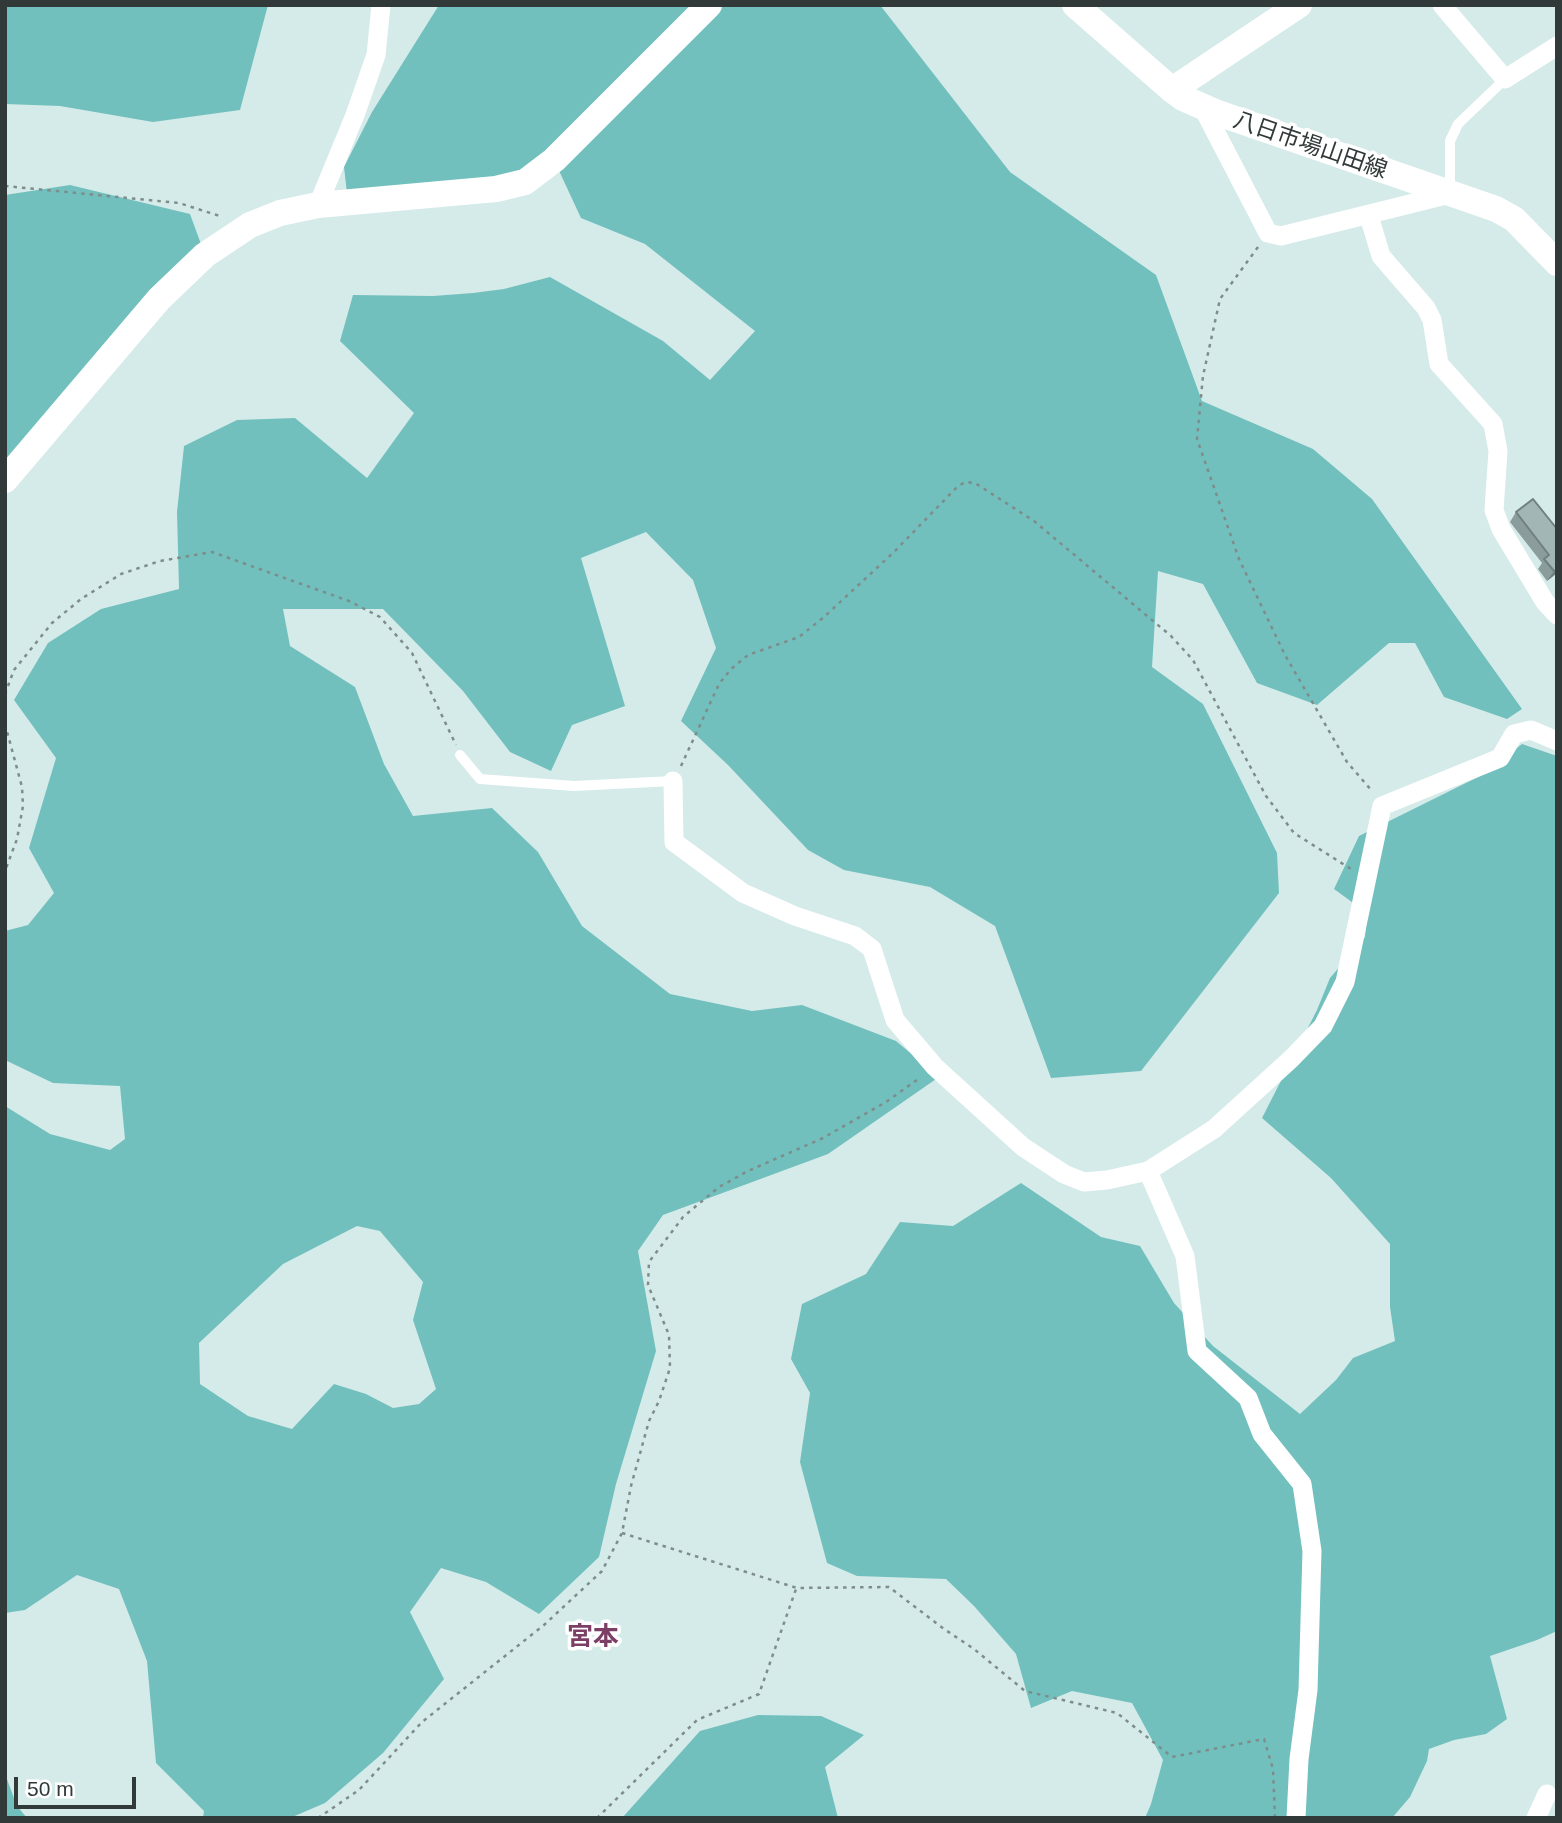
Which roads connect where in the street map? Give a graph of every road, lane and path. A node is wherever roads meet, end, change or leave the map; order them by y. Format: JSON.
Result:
{"nodes":[{"id":1,"x":381,"y":5,"type":"edge"},
{"id":2,"x":709,"y":5,"type":"edge"},
{"id":3,"x":1075,"y":5,"type":"edge"},
{"id":4,"x":1299,"y":5,"type":"edge"},
{"id":5,"x":1442,"y":5,"type":"edge"},
{"id":6,"x":1557,"y":46,"type":"edge"},
{"id":7,"x":1505,"y":79,"type":"junction"},
{"id":8,"x":1172,"y":90,"type":"junction"},
{"id":9,"x":1202,"y":106,"type":"junction"},
{"id":10,"x":5,"y":186,"type":"edge"},
{"id":11,"x":1450,"y":194,"type":"junction"},
{"id":12,"x":318,"y":205,"type":"junction"},
{"id":13,"x":1368,"y":216,"type":"junction"},
{"id":14,"x":250,"y":225,"type":"junction"},
{"id":15,"x":1268,"y":233,"type":"junction"},
{"id":16,"x":1557,"y":263,"type":"edge"},
{"id":17,"x":5,"y":480,"type":"edge"},
{"id":18,"x":1557,"y":615,"type":"edge"},
{"id":19,"x":5,"y":694,"type":"edge"},
{"id":20,"x":5,"y":724,"type":"edge"},
{"id":21,"x":1557,"y":741,"type":"edge"},
{"id":22,"x":460,"y":754,"type":"joint"},
{"id":23,"x":673,"y":781,"type":"junction"},
{"id":24,"x":1382,"y":806,"type":"junction"},
{"id":25,"x":5,"y":871,"type":"edge"},
{"id":26,"x":1368,"y":880,"type":"junction"},
{"id":27,"x":935,"y":1067,"type":"junction"},
{"id":28,"x":1148,"y":1171,"type":"junction"},
{"id":29,"x":622,"y":1533,"type":"junction"},
{"id":30,"x":797,"y":1588,"type":"junction"},
{"id":31,"x":1547,"y":1794,"type":"dead end"},
{"id":32,"x":318,"y":1818,"type":"edge"},
{"id":33,"x":597,"y":1818,"type":"edge"},
{"id":34,"x":1275,"y":1818,"type":"edge"},
{"id":35,"x":1296,"y":1818,"type":"edge"},
{"id":36,"x":1536,"y":1818,"type":"edge"}],
"edges":[{"from":1,"to":12,"type":"street"},
{"from":2,"to":12,"type":"street"},
{"from":3,"to":8,"type":"street","name":"八日市場山田線"},
{"from":4,"to":8,"type":"street"},
{"from":5,"to":7,"type":"street"},
{"from":6,"to":7,"type":"street"},
{"from":7,"to":11,"type":"lane"},
{"from":8,"to":9,"type":"street","name":"八日市場山田線"},
{"from":9,"to":11,"type":"street","name":"八日市場山田線"},
{"from":9,"to":15,"type":"street"},
{"from":10,"to":14,"type":"path"},
{"from":11,"to":13,"type":"street"},
{"from":11,"to":16,"type":"street","name":"八日市場山田線"},
{"from":12,"to":14,"type":"street"},
{"from":13,"to":15,"type":"street"},
{"from":13,"to":18,"type":"street"},
{"from":14,"to":17,"type":"street"},
{"from":15,"to":24,"type":"path"},
{"from":19,"to":22,"type":"path"},
{"from":20,"to":25,"type":"path"},
{"from":21,"to":24,"type":"street"},
{"from":22,"to":23,"type":"lane"},
{"from":23,"to":26,"type":"path"},
{"from":23,"to":27,"type":"street"},
{"from":24,"to":26,"type":"street"},
{"from":26,"to":28,"type":"street"},
{"from":27,"to":28,"type":"street"},
{"from":27,"to":29,"type":"path"},
{"from":28,"to":35,"type":"street"},
{"from":29,"to":30,"type":"path"},
{"from":29,"to":32,"type":"path"},
{"from":30,"to":33,"type":"path"},
{"from":30,"to":34,"type":"path"},
{"from":31,"to":36,"type":"street"}]}
